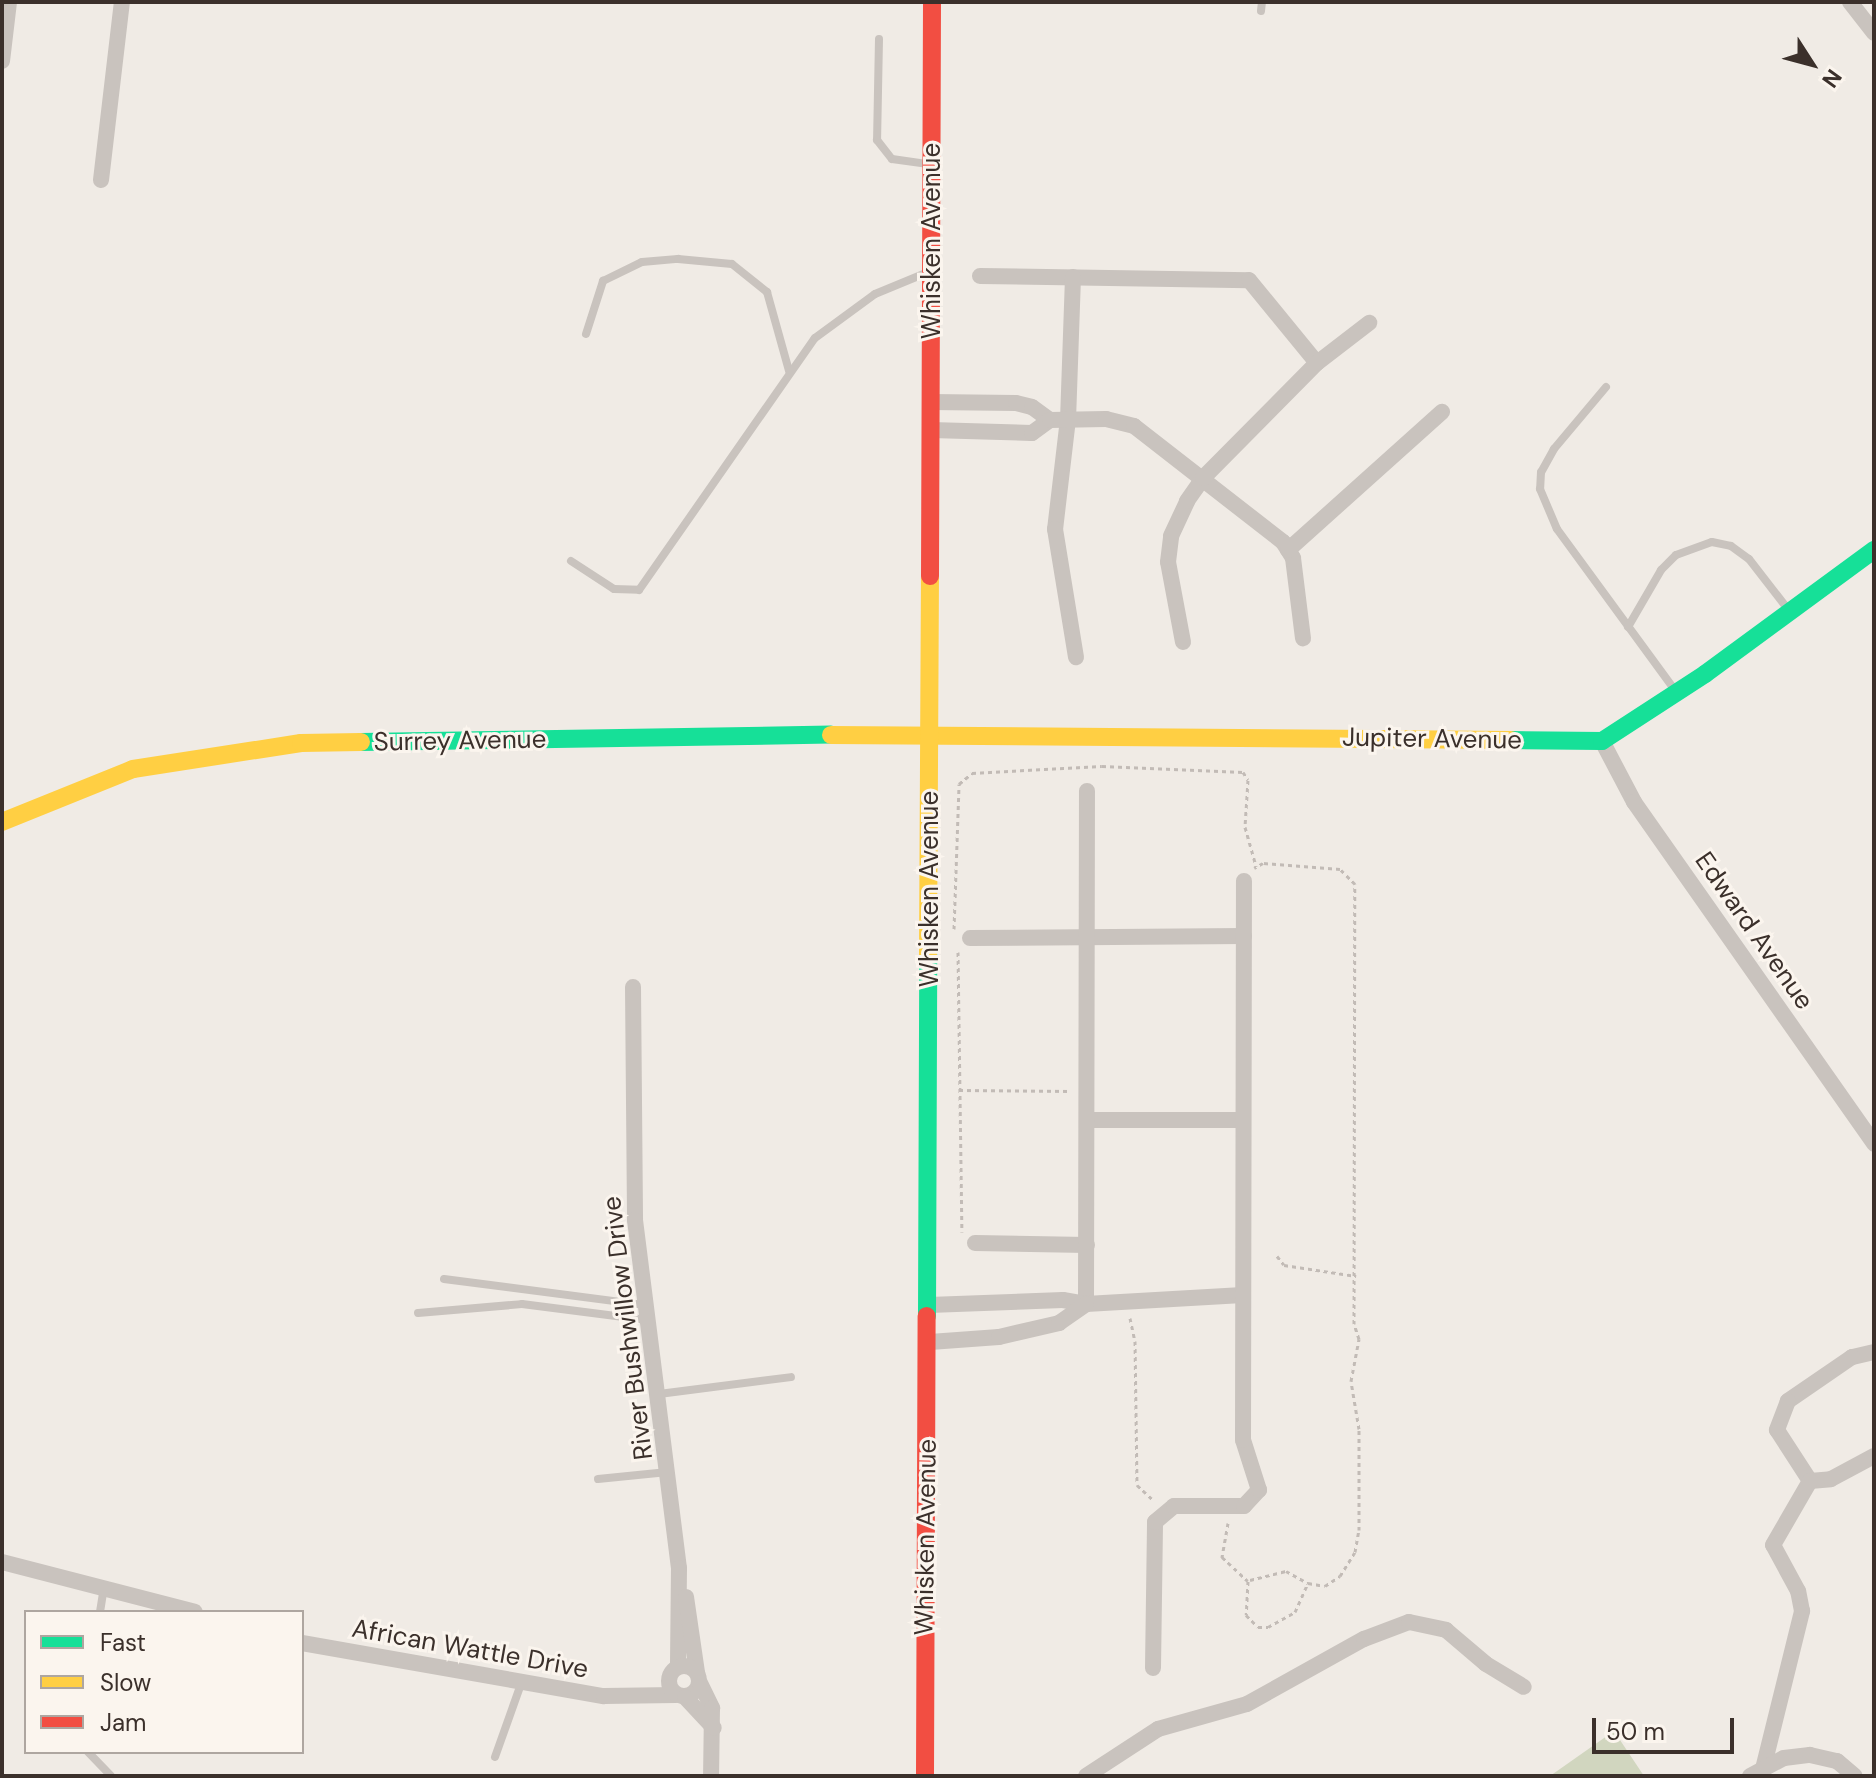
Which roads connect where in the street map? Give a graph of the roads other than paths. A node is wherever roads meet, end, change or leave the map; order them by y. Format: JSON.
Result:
{"nodes":[{"id":1,"x":9,"y":2,"type":"edge"},
{"id":2,"x":122,"y":2,"type":"edge"},
{"id":3,"x":932,"y":2,"type":"edge"},
{"id":4,"x":1850,"y":2,"type":"edge"},
{"id":5,"x":1874,"y":33,"type":"edge"},
{"id":6,"x":879,"y":39,"type":"dead end"},
{"id":7,"x":2,"y":61,"type":"edge"},
{"id":8,"x":931,"y":164,"type":"junction"},
{"id":9,"x":101,"y":180,"type":"dead end"},
{"id":10,"x":933,"y":270,"type":"junction"},
{"id":11,"x":980,"y":276,"type":"dead end"},
{"id":12,"x":1073,"y":277,"type":"junction"},
{"id":13,"x":1369,"y":323,"type":"dead end"},
{"id":14,"x":586,"y":334,"type":"dead end"},
{"id":15,"x":1317,"y":363,"type":"junction"},
{"id":16,"x":789,"y":371,"type":"junction"},
{"id":17,"x":1606,"y":387,"type":"dead end"},
{"id":18,"x":931,"y":402,"type":"junction"},
{"id":19,"x":985,"y":403,"type":"junction"},
{"id":20,"x":1442,"y":412,"type":"dead end"},
{"id":21,"x":1068,"y":419,"type":"junction"},
{"id":22,"x":1050,"y":420,"type":"junction"},
{"id":23,"x":931,"y":430,"type":"junction"},
{"id":24,"x":982,"y":433,"type":"junction"},
{"id":25,"x":1203,"y":478,"type":"junction"},
{"id":26,"x":1288,"y":550,"type":"junction"},
{"id":27,"x":1874,"y":550,"type":"edge"},
{"id":28,"x":571,"y":561,"type":"dead end"},
{"id":29,"x":1790,"y":612,"type":"junction"},
{"id":30,"x":1628,"y":627,"type":"junction"},
{"id":31,"x":1303,"y":638,"type":"dead end"},
{"id":32,"x":1183,"y":642,"type":"dead end"},
{"id":33,"x":1076,"y":657,"type":"dead end"},
{"id":34,"x":1677,"y":693,"type":"junction"},
{"id":35,"x":930,"y":733,"type":"junction"},
{"id":36,"x":1602,"y":741,"type":"junction"},
{"id":37,"x":1087,"y":791,"type":"dead end"},
{"id":38,"x":2,"y":822,"type":"edge"},
{"id":39,"x":1244,"y":881,"type":"road end"},
{"id":40,"x":1086,"y":936,"type":"junction"},
{"id":41,"x":1244,"y":936,"type":"junction"},
{"id":42,"x":960,"y":941,"type":"road end"},
{"id":43,"x":633,"y":987,"type":"dead end"},
{"id":44,"x":1087,"y":1120,"type":"junction"},
{"id":45,"x":1243,"y":1120,"type":"junction"},
{"id":46,"x":1874,"y":1144,"type":"edge"},
{"id":47,"x":975,"y":1243,"type":"road end"},
{"id":48,"x":1087,"y":1245,"type":"junction"},
{"id":49,"x":444,"y":1279,"type":"dead end"},
{"id":50,"x":1243,"y":1295,"type":"junction"},
{"id":51,"x":1086,"y":1304,"type":"junction"},
{"id":52,"x":929,"y":1305,"type":"junction"},
{"id":53,"x":646,"y":1312,"type":"junction"},
{"id":54,"x":418,"y":1313,"type":"dead end"},
{"id":55,"x":930,"y":1342,"type":"junction"},
{"id":56,"x":1874,"y":1352,"type":"edge"},
{"id":57,"x":791,"y":1377,"type":"dead end"},
{"id":58,"x":659,"y":1394,"type":"junction"},
{"id":59,"x":1874,"y":1456,"type":"edge"},
{"id":60,"x":668,"y":1472,"type":"junction"},
{"id":61,"x":598,"y":1479,"type":"dead end"},
{"id":62,"x":1810,"y":1481,"type":"junction"},
{"id":63,"x":2,"y":1562,"type":"edge"},
{"id":64,"x":679,"y":1568,"type":"junction"},
{"id":65,"x":104,"y":1586,"type":"junction"},
{"id":66,"x":100,"y":1610,"type":"edge"},
{"id":67,"x":188,"y":1610,"type":"edge"},
{"id":68,"x":304,"y":1643,"type":"edge"},
{"id":69,"x":1153,"y":1668,"type":"dead end"},
{"id":70,"x":673,"y":1673,"type":"junction"},
{"id":71,"x":698,"y":1678,"type":"junction"},
{"id":72,"x":521,"y":1684,"type":"junction"},
{"id":73,"x":1524,"y":1687,"type":"dead end"},
{"id":74,"x":680,"y":1696,"type":"junction"},
{"id":75,"x":631,"y":1698,"type":"junction"},
{"id":76,"x":714,"y":1728,"type":"junction"},
{"id":77,"x":90,"y":1754,"type":"edge"},
{"id":78,"x":495,"y":1757,"type":"dead end"},
{"id":79,"x":1756,"y":1772,"type":"edge"},
{"id":80,"x":111,"y":1776,"type":"edge"},
{"id":81,"x":711,"y":1776,"type":"edge"},
{"id":82,"x":925,"y":1776,"type":"edge"},
{"id":83,"x":1086,"y":1776,"type":"edge"},
{"id":84,"x":1855,"y":1776,"type":"edge"}],
"edges":[{"from":1,"to":7,"type":"street"},
{"from":2,"to":9,"type":"street"},
{"from":3,"to":8,"type":"street","name":"Whisken Avenue"},
{"from":4,"to":5,"type":"street"},
{"from":6,"to":8,"type":"lane"},
{"from":8,"to":10,"type":"street","name":"Whisken Avenue"},
{"from":10,"to":16,"type":"lane"},
{"from":10,"to":18,"type":"street","name":"Whisken Avenue"},
{"from":11,"to":12,"type":"street"},
{"from":12,"to":15,"type":"street"},
{"from":12,"to":21,"type":"street"},
{"from":13,"to":15,"type":"street"},
{"from":14,"to":16,"type":"lane"},
{"from":15,"to":25,"type":"street"},
{"from":16,"to":28,"type":"lane"},
{"from":17,"to":30,"type":"lane"},
{"from":18,"to":19,"type":"street"},
{"from":18,"to":23,"type":"street","name":"Whisken Avenue"},
{"from":19,"to":22,"type":"street"},
{"from":19,"to":24,"type":"street"},
{"from":20,"to":26,"type":"street"},
{"from":21,"to":22,"type":"street"},
{"from":21,"to":25,"type":"street"},
{"from":21,"to":33,"type":"street"},
{"from":22,"to":24,"type":"street"},
{"from":23,"to":24,"type":"street"},
{"from":23,"to":35,"type":"street","name":"Whisken Avenue"},
{"from":25,"to":26,"type":"street"},
{"from":25,"to":32,"type":"street"},
{"from":26,"to":31,"type":"street"},
{"from":27,"to":29,"type":"street"},
{"from":29,"to":30,"type":"lane"},
{"from":29,"to":34,"type":"street"},
{"from":30,"to":34,"type":"lane"},
{"from":34,"to":36,"type":"street"},
{"from":35,"to":36,"type":"street","name":"Jupiter Avenue"},
{"from":35,"to":38,"type":"street","name":"Surrey Avenue"},
{"from":35,"to":52,"type":"street","name":"Whisken Avenue"},
{"from":36,"to":46,"type":"street","name":"Edward Avenue"},
{"from":37,"to":40,"type":"street"},
{"from":39,"to":41,"type":"street"},
{"from":40,"to":41,"type":"street"},
{"from":40,"to":42,"type":"street"},
{"from":40,"to":44,"type":"street"},
{"from":41,"to":45,"type":"street"},
{"from":43,"to":53,"type":"street","name":"River Bushwillow Drive"},
{"from":44,"to":45,"type":"street"},
{"from":44,"to":48,"type":"street"},
{"from":45,"to":50,"type":"street"},
{"from":47,"to":48,"type":"street"},
{"from":48,"to":51,"type":"street"},
{"from":49,"to":53,"type":"lane"},
{"from":50,"to":51,"type":"street"},
{"from":50,"to":69,"type":"street"},
{"from":51,"to":52,"type":"street"},
{"from":51,"to":55,"type":"street"},
{"from":52,"to":55,"type":"street","name":"Whisken Avenue"},
{"from":53,"to":54,"type":"lane"},
{"from":53,"to":58,"type":"street","name":"River Bushwillow Drive"},
{"from":55,"to":82,"type":"street","name":"Whisken Avenue"},
{"from":56,"to":62,"type":"street"},
{"from":57,"to":58,"type":"lane"},
{"from":58,"to":60,"type":"street","name":"River Bushwillow Drive"},
{"from":59,"to":62,"type":"street"},
{"from":60,"to":61,"type":"lane"},
{"from":60,"to":64,"type":"street","name":"River Bushwillow Drive"},
{"from":62,"to":79,"type":"street"},
{"from":63,"to":65,"type":"street"},
{"from":64,"to":70,"type":"street","name":"River Bushwillow Drive"},
{"from":64,"to":71,"type":"street","name":"River Bushwillow Drive"},
{"from":65,"to":66,"type":"lane"},
{"from":65,"to":67,"type":"street"},
{"from":68,"to":72,"type":"street","name":"African Wattle Drive"},
{"from":70,"to":71,"type":"street"},
{"from":70,"to":74,"type":"street"},
{"from":70,"to":75,"type":"street"},
{"from":71,"to":74,"type":"street"},
{"from":71,"to":76,"type":"street","name":"River Bushwillow Drive"},
{"from":72,"to":75,"type":"street","name":"African Wattle Drive"},
{"from":72,"to":78,"type":"lane"},
{"from":73,"to":83,"type":"street"},
{"from":74,"to":75,"type":"street","name":"African Wattle Drive"},
{"from":74,"to":76,"type":"street"},
{"from":76,"to":81,"type":"street","name":"River Bushwillow Drive"},
{"from":77,"to":80,"type":"lane"},
{"from":79,"to":84,"type":"street"}]}
